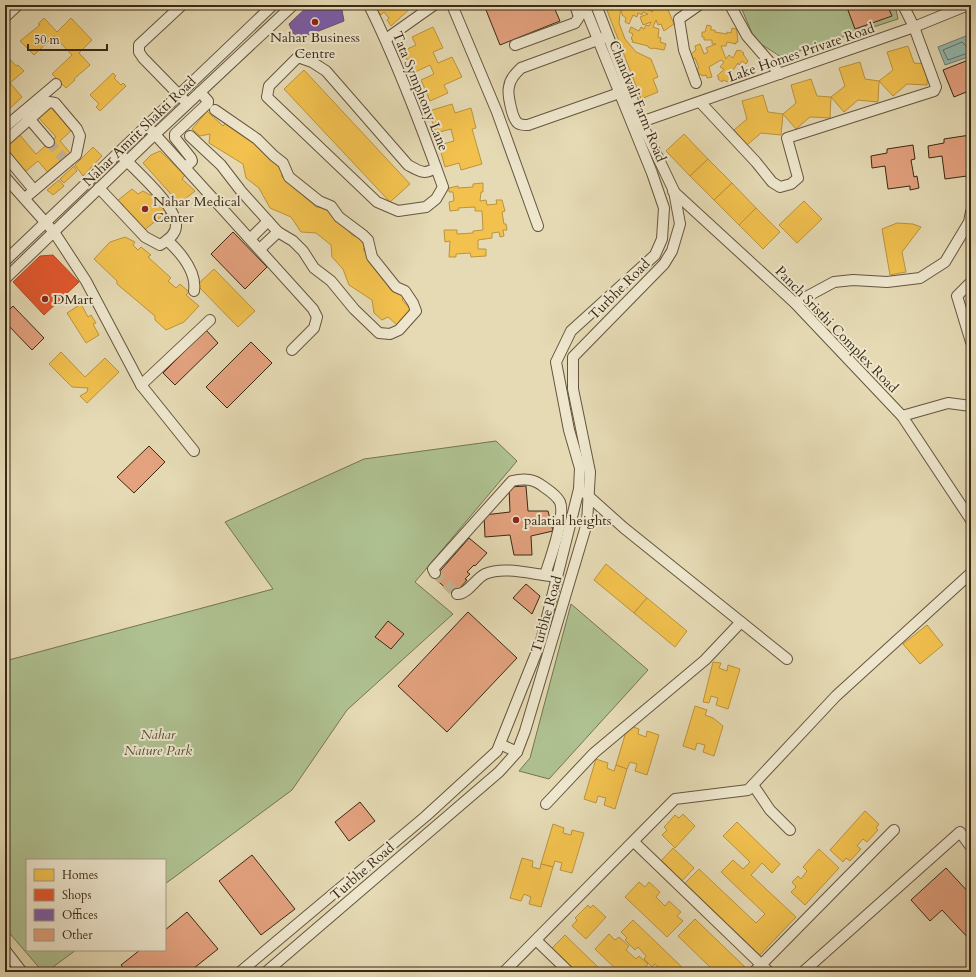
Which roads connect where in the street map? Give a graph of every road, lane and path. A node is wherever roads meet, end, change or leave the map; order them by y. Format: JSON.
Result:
{"nodes":[{"id":1,"x":18,"y":5,"type":"edge"},
{"id":2,"x":182,"y":5,"type":"edge"},
{"id":3,"x":273,"y":5,"type":"edge"},
{"id":4,"x":293,"y":5,"type":"edge"},
{"id":5,"x":369,"y":5,"type":"edge"},
{"id":6,"x":434,"y":5,"type":"edge"},
{"id":7,"x":452,"y":5,"type":"edge"},
{"id":8,"x":596,"y":5,"type":"edge"},
{"id":9,"x":699,"y":5,"type":"edge"},
{"id":10,"x":730,"y":5,"type":"edge"},
{"id":11,"x":903,"y":5,"type":"edge"},
{"id":12,"x":968,"y":5,"type":"edge"},
{"id":13,"x":581,"y":6,"type":"edge"},
{"id":14,"x":5,"y":17,"type":"edge"},
{"id":15,"x":914,"y":27,"type":"junction"},
{"id":16,"x":608,"y":36,"type":"junction"},
{"id":17,"x":386,"y":39,"type":"junction"},
{"id":18,"x":598,"y":40,"type":"junction"},
{"id":19,"x":515,"y":45,"type":"dead end"},
{"id":20,"x":780,"y":74,"type":"junction"},
{"id":21,"x":696,"y":83,"type":"dead end"},
{"id":22,"x":56,"y":84,"type":"dead end"},
{"id":23,"x":200,"y":92,"type":"junction"},
{"id":24,"x":624,"y":92,"type":"junction"},
{"id":25,"x":180,"y":95,"type":"junction"},
{"id":26,"x":700,"y":102,"type":"junction"},
{"id":27,"x":188,"y":104,"type":"junction"},
{"id":28,"x":215,"y":110,"type":"dead end"},
{"id":29,"x":27,"y":116,"type":"junction"},
{"id":30,"x":641,"y":122,"type":"junction"},
{"id":31,"x":149,"y":124,"type":"junction"},
{"id":32,"x":5,"y":128,"type":"edge"},
{"id":33,"x":157,"y":133,"type":"junction"},
{"id":34,"x":190,"y":136,"type":"dead end"},
{"id":35,"x":5,"y":141,"type":"edge"},
{"id":36,"x":49,"y":142,"type":"tunnel mouth"},
{"id":37,"x":118,"y":153,"type":"junction"},
{"id":38,"x":5,"y":155,"type":"edge"},
{"id":39,"x":127,"y":162,"type":"junction"},
{"id":40,"x":188,"y":164,"type":"junction"},
{"id":41,"x":436,"y":167,"type":"junction"},
{"id":42,"x":5,"y":177,"type":"edge"},
{"id":43,"x":656,"y":185,"type":"junction"},
{"id":44,"x":99,"y":188,"type":"junction"},
{"id":45,"x":34,"y":190,"type":"junction"},
{"id":46,"x":674,"y":191,"type":"junction"},
{"id":47,"x":25,"y":198,"type":"junction"},
{"id":48,"x":971,"y":212,"type":"edge"},
{"id":49,"x":268,"y":221,"type":"junction"},
{"id":50,"x":46,"y":222,"type":"junction"},
{"id":51,"x":538,"y":226,"type":"dead end"},
{"id":52,"x":54,"y":232,"type":"junction"},
{"id":53,"x":278,"y":232,"type":"junction"},
{"id":54,"x":252,"y":237,"type":"junction"},
{"id":55,"x":167,"y":240,"type":"junction"},
{"id":56,"x":262,"y":247,"type":"junction"},
{"id":57,"x":5,"y":261,"type":"edge"},
{"id":58,"x":5,"y":279,"type":"edge"},
{"id":59,"x":971,"y":282,"type":"edge"},
{"id":60,"x":194,"y":291,"type":"dead end"},
{"id":61,"x":795,"y":303,"type":"junction"},
{"id":62,"x":318,"y":311,"type":"dead end"},
{"id":63,"x":210,"y":320,"type":"dead end"},
{"id":64,"x":568,"y":338,"type":"junction"},
{"id":65,"x":971,"y":342,"type":"edge"},
{"id":66,"x":583,"y":346,"type":"junction"},
{"id":67,"x":292,"y":350,"type":"dead end"},
{"id":68,"x":141,"y":385,"type":"junction"},
{"id":69,"x":971,"y":406,"type":"edge"},
{"id":70,"x":902,"y":416,"type":"junction"},
{"id":71,"x":194,"y":451,"type":"dead end"},
{"id":72,"x":579,"y":489,"type":"junction"},
{"id":73,"x":589,"y":496,"type":"junction"},
{"id":74,"x":971,"y":520,"type":"edge"},
{"id":75,"x":434,"y":573,"type":"dead end"},
{"id":76,"x":971,"y":573,"type":"edge"},
{"id":77,"x":546,"y":575,"type":"junction"},
{"id":78,"x":557,"y":578,"type":"junction"},
{"id":79,"x":570,"y":582,"type":"junction"},
{"id":80,"x":457,"y":594,"type":"dead end"},
{"id":81,"x":741,"y":622,"type":"junction"},
{"id":82,"x":541,"y":641,"type":"junction"},
{"id":83,"x":553,"y":642,"type":"junction"},
{"id":84,"x":787,"y":659,"type":"dead end"},
{"id":85,"x":500,"y":744,"type":"junction"},
{"id":86,"x":518,"y":752,"type":"junction"},
{"id":87,"x":753,"y":785,"type":"junction"},
{"id":88,"x":546,"y":804,"type":"dead end"},
{"id":89,"x":790,"y":830,"type":"dead end"},
{"id":90,"x":894,"y":830,"type":"dead end"},
{"id":91,"x":634,"y":842,"type":"junction"},
{"id":92,"x":971,"y":847,"type":"edge"},
{"id":93,"x":536,"y":940,"type":"junction"},
{"id":94,"x":5,"y":950,"type":"edge"},
{"id":95,"x":762,"y":964,"type":"junction"},
{"id":96,"x":22,"y":972,"type":"edge"},
{"id":97,"x":240,"y":972,"type":"edge"},
{"id":98,"x":266,"y":972,"type":"edge"},
{"id":99,"x":504,"y":972,"type":"edge"},
{"id":100,"x":569,"y":972,"type":"edge"},
{"id":101,"x":754,"y":972,"type":"edge"},
{"id":102,"x":769,"y":972,"type":"edge"},
{"id":103,"x":803,"y":972,"type":"edge"}],
"edges":[{"from":1,"to":14,"type":"street"},
{"from":2,"to":25,"type":"street"},
{"from":3,"to":25,"type":"street","name":"Nahar Amrit Shakti Road"},
{"from":4,"to":23,"type":"street","name":"Nahar Amrit Shakti Road"},
{"from":5,"to":17,"type":"street","name":"Tata Symphony Lane"},
{"from":6,"to":17,"type":"street"},
{"from":7,"to":51,"type":"street"},
{"from":8,"to":16,"type":"street","name":"Chandvali Farm Road"},
{"from":9,"to":21,"type":"street"},
{"from":10,"to":20,"type":"street"},
{"from":11,"to":15,"type":"street"},
{"from":12,"to":15,"type":"street","name":"Lake Homes Private Road"},
{"from":13,"to":18,"type":"street","name":"Chandvali Farm Road"},
{"from":13,"to":19,"type":"street"},
{"from":15,"to":20,"type":"street","name":"Lake Homes Private Road"},
{"from":15,"to":26,"type":"street"},
{"from":16,"to":18,"type":"street"},
{"from":16,"to":24,"type":"street","name":"Chandvali Farm Road"},
{"from":17,"to":41,"type":"street","name":"Tata Symphony Lane"},
{"from":18,"to":24,"type":"street","name":"Chandvali Farm Road"},
{"from":18,"to":24,"type":"street"},
{"from":20,"to":26,"type":"street","name":"Lake Homes Private Road"},
{"from":22,"to":29,"type":"street"},
{"from":23,"to":27,"type":"street","name":"Nahar Amrit Shakti Road"},
{"from":23,"to":40,"type":"street"},
{"from":24,"to":30,"type":"street","name":"Chandvali Farm Road"},
{"from":24,"to":43,"type":"street","name":"Chandvali Farm Road"},
{"from":25,"to":27,"type":"street"},
{"from":25,"to":31,"type":"street","name":"Nahar Amrit Shakti Road"},
{"from":26,"to":30,"type":"street","name":"Lake Homes Private Road"},
{"from":27,"to":33,"type":"street","name":"Nahar Amrit Shakti Road"},
{"from":28,"to":53,"type":"street"},
{"from":29,"to":32,"type":"street"},
{"from":29,"to":35,"type":"street"},
{"from":29,"to":36,"type":"street"},
{"from":29,"to":45,"type":"street"},
{"from":30,"to":46,"type":"street","name":"Chandvali Farm Road"},
{"from":31,"to":33,"type":"street"},
{"from":31,"to":37,"type":"street","name":"Nahar Amrit Shakti Road"},
{"from":33,"to":39,"type":"street","name":"Nahar Amrit Shakti Road"},
{"from":33,"to":40,"type":"street"},
{"from":33,"to":67,"type":"street"},
{"from":34,"to":49,"type":"street"},
{"from":37,"to":39,"type":"street"},
{"from":37,"to":50,"type":"street","name":"Nahar Amrit Shakti Road"},
{"from":38,"to":45,"type":"street"},
{"from":39,"to":44,"type":"street","name":"Nahar Amrit Shakti Road"},
{"from":39,"to":55,"type":"street"},
{"from":40,"to":54,"type":"street"},
{"from":41,"to":41,"type":"street","name":"Tata Symphony Lane"},
{"from":42,"to":47,"type":"street"},
{"from":43,"to":46,"type":"street","name":"Panch Sristhi Complex Road"},
{"from":43,"to":64,"type":"street","name":"Chandvali Farm Road"},
{"from":44,"to":52,"type":"street","name":"Nahar Amrit Shakti Road"},
{"from":44,"to":55,"type":"street"},
{"from":45,"to":47,"type":"street"},
{"from":46,"to":61,"type":"street","name":"Panch Sristhi Complex Road"},
{"from":46,"to":66,"type":"street","name":"Turbhe Road"},
{"from":47,"to":50,"type":"street"},
{"from":48,"to":61,"type":"street"},
{"from":49,"to":53,"type":"street"},
{"from":49,"to":54,"type":"street"},
{"from":50,"to":52,"type":"street"},
{"from":50,"to":57,"type":"street","name":"Nahar Amrit Shakti Road"},
{"from":52,"to":58,"type":"street","name":"Nahar Amrit Shakti Road"},
{"from":52,"to":68,"type":"street"},
{"from":53,"to":56,"type":"street"},
{"from":54,"to":56,"type":"street"},
{"from":55,"to":60,"type":"street"},
{"from":56,"to":62,"type":"street"},
{"from":59,"to":65,"type":"street"},
{"from":61,"to":70,"type":"street","name":"Panch Sristhi Complex Road"},
{"from":63,"to":68,"type":"street"},
{"from":64,"to":66,"type":"street"},
{"from":64,"to":72,"type":"street"},
{"from":66,"to":73,"type":"street","name":"Turbhe Road"},
{"from":68,"to":71,"type":"street"},
{"from":69,"to":70,"type":"street"},
{"from":70,"to":74,"type":"street","name":"Panch Sristhi Complex Road"},
{"from":72,"to":73,"type":"street"},
{"from":72,"to":78,"type":"street"},
{"from":73,"to":79,"type":"street","name":"Turbhe Road"},
{"from":73,"to":81,"type":"street"},
{"from":75,"to":77,"type":"street"},
{"from":76,"to":87,"type":"street"},
{"from":77,"to":78,"type":"street"},
{"from":77,"to":80,"type":"street"},
{"from":78,"to":79,"type":"street"},
{"from":78,"to":82,"type":"street"},
{"from":79,"to":83,"type":"street","name":"Turbhe Road"},
{"from":81,"to":84,"type":"street"},
{"from":81,"to":88,"type":"street"},
{"from":82,"to":83,"type":"street"},
{"from":82,"to":85,"type":"street"},
{"from":83,"to":86,"type":"street","name":"Turbhe Road"},
{"from":85,"to":86,"type":"street"},
{"from":85,"to":97,"type":"street"},
{"from":86,"to":98,"type":"street","name":"Turbhe Road"},
{"from":87,"to":89,"type":"street"},
{"from":87,"to":91,"type":"street"},
{"from":90,"to":95,"type":"street"},
{"from":91,"to":93,"type":"street"},
{"from":91,"to":95,"type":"street"},
{"from":92,"to":103,"type":"street"},
{"from":93,"to":99,"type":"street"},
{"from":93,"to":100,"type":"street"},
{"from":94,"to":96,"type":"street"},
{"from":95,"to":101,"type":"street"},
{"from":95,"to":102,"type":"street"}]}
